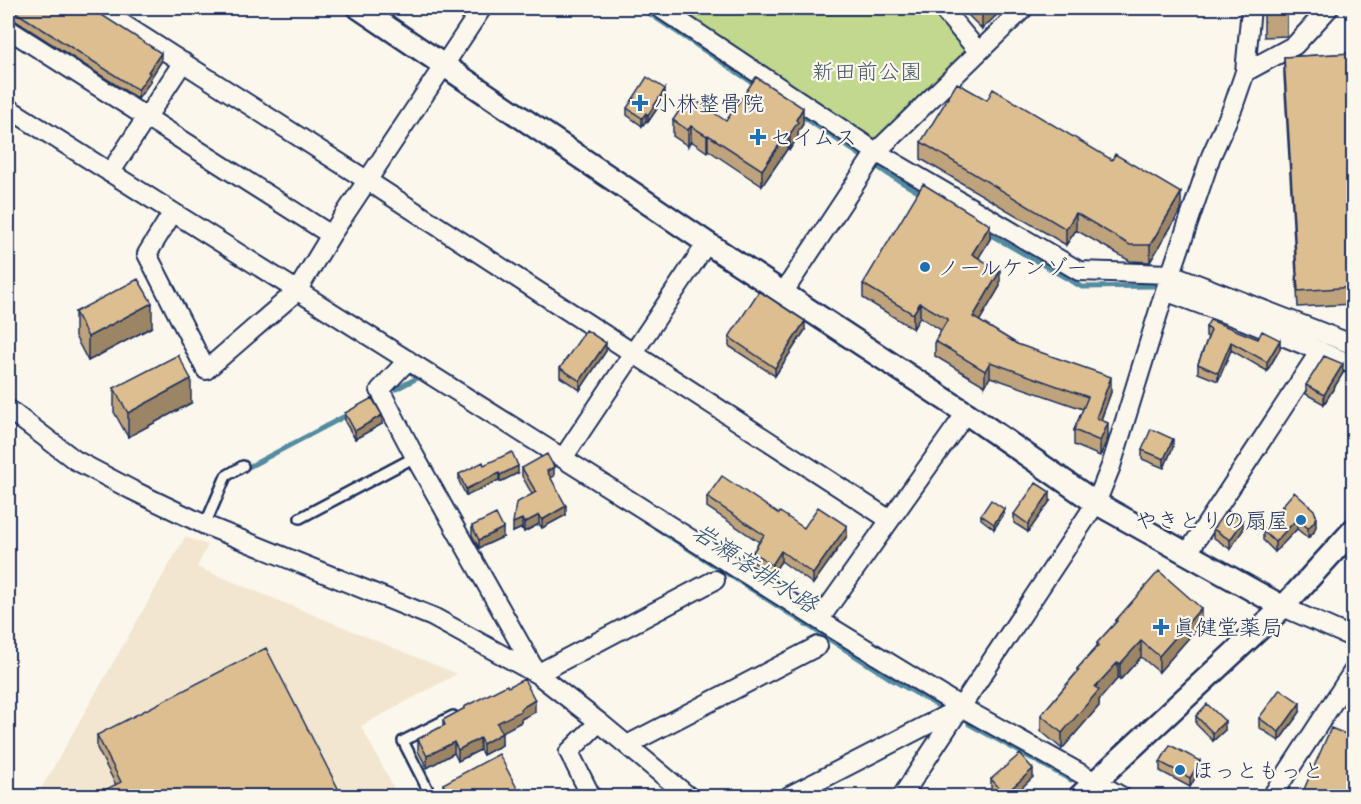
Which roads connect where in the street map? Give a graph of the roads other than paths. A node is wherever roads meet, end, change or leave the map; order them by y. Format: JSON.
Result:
{"nodes":[{"id":1,"x":98,"y":8,"type":"edge"},
{"id":2,"x":359,"y":8,"type":"edge"},
{"id":3,"x":482,"y":8,"type":"edge"},
{"id":4,"x":661,"y":8,"type":"edge"},
{"id":5,"x":942,"y":8,"type":"edge"},
{"id":6,"x":1024,"y":8,"type":"edge"},
{"id":7,"x":1251,"y":8,"type":"edge"},
{"id":8,"x":1329,"y":8,"type":"edge"},
{"id":9,"x":8,"y":29,"type":"edge"},
{"id":10,"x":978,"y":51,"type":"junction"},
{"id":11,"x":183,"y":62,"type":"junction"},
{"id":12,"x":444,"y":65,"type":"junction"},
{"id":13,"x":1245,"y":72,"type":"junction"},
{"id":14,"x":8,"y":108,"type":"edge"},
{"id":15,"x":146,"y":117,"type":"junction"},
{"id":16,"x":876,"y":152,"type":"junction"},
{"id":17,"x":110,"y":173,"type":"junction"},
{"id":18,"x":368,"y":181,"type":"junction"},
{"id":19,"x":173,"y":212,"type":"junction"},
{"id":20,"x":331,"y":235,"type":"junction"},
{"id":21,"x":707,"y":243,"type":"junction"},
{"id":22,"x":1168,"y":283,"type":"junction"},
{"id":23,"x":297,"y":291,"type":"junction"},
{"id":24,"x":783,"y":293,"type":"junction"},
{"id":25,"x":1353,"y":345,"type":"edge"},
{"id":26,"x":1320,"y":351,"type":"junction"},
{"id":27,"x":633,"y":353,"type":"junction"},
{"id":28,"x":408,"y":360,"type":"junction"},
{"id":29,"x":1353,"y":365,"type":"edge"},
{"id":30,"x":8,"y":409,"type":"edge"},
{"id":31,"x":966,"y":413,"type":"junction"},
{"id":32,"x":415,"y":457,"type":"junction"},
{"id":33,"x":563,"y":458,"type":"junction"},
{"id":34,"x":243,"y":466,"type":"dead end"},
{"id":35,"x":1096,"y":503,"type":"junction"},
{"id":36,"x":300,"y":518,"type":"dead end"},
{"id":37,"x":890,"y":520,"type":"junction"},
{"id":38,"x":206,"y":525,"type":"junction"},
{"id":39,"x":1353,"y":529,"type":"edge"},
{"id":40,"x":1187,"y":554,"type":"junction"},
{"id":41,"x":715,"y":580,"type":"dead end"},
{"id":42,"x":1283,"y":607,"type":"junction"},
{"id":43,"x":819,"y":620,"type":"junction"},
{"id":44,"x":1353,"y":638,"type":"edge"},
{"id":45,"x":818,"y":646,"type":"dead end"},
{"id":46,"x":1353,"y":670,"type":"edge"},
{"id":47,"x":532,"y":676,"type":"junction"},
{"id":48,"x":961,"y":707,"type":"junction"},
{"id":49,"x":465,"y":710,"type":"edge"},
{"id":50,"x":599,"y":722,"type":"junction"},
{"id":51,"x":627,"y":745,"type":"junction"},
{"id":52,"x":1087,"y":789,"type":"edge"},
{"id":53,"x":431,"y":796,"type":"edge"},
{"id":54,"x":591,"y":796,"type":"edge"},
{"id":55,"x":688,"y":796,"type":"edge"},
{"id":56,"x":789,"y":796,"type":"edge"},
{"id":57,"x":902,"y":796,"type":"edge"},
{"id":58,"x":1121,"y":796,"type":"edge"},
{"id":59,"x":1272,"y":796,"type":"edge"}],
"edges":[{"from":1,"to":11,"type":"street"},
{"from":2,"to":12,"type":"street"},
{"from":3,"to":12,"type":"street"},
{"from":4,"to":16,"type":"street"},
{"from":5,"to":10,"type":"street"},
{"from":6,"to":10,"type":"street"},
{"from":7,"to":13,"type":"street"},
{"from":8,"to":13,"type":"street"},
{"from":9,"to":15,"type":"street"},
{"from":10,"to":16,"type":"street"},
{"from":11,"to":15,"type":"street"},
{"from":11,"to":18,"type":"street"},
{"from":12,"to":18,"type":"street"},
{"from":12,"to":21,"type":"street"},
{"from":13,"to":22,"type":"street"},
{"from":14,"to":17,"type":"street"},
{"from":15,"to":17,"type":"street"},
{"from":15,"to":20,"type":"street"},
{"from":16,"to":22,"type":"street"},
{"from":16,"to":24,"type":"street"},
{"from":17,"to":19,"type":"street"},
{"from":18,"to":20,"type":"street"},
{"from":18,"to":27,"type":"street"},
{"from":19,"to":23,"type":"street"},
{"from":19,"to":23,"type":"street"},
{"from":20,"to":23,"type":"street"},
{"from":21,"to":24,"type":"street"},
{"from":21,"to":27,"type":"street"},
{"from":22,"to":25,"type":"street"},
{"from":22,"to":26,"type":"street"},
{"from":22,"to":35,"type":"street"},
{"from":23,"to":28,"type":"street"},
{"from":24,"to":31,"type":"street"},
{"from":26,"to":29,"type":"street"},
{"from":26,"to":40,"type":"street"},
{"from":27,"to":33,"type":"street"},
{"from":27,"to":37,"type":"street"},
{"from":28,"to":32,"type":"street"},
{"from":28,"to":33,"type":"street"},
{"from":30,"to":38,"type":"street"},
{"from":31,"to":35,"type":"street"},
{"from":31,"to":37,"type":"street"},
{"from":32,"to":36,"type":"lane"},
{"from":32,"to":47,"type":"street"},
{"from":33,"to":43,"type":"street"},
{"from":34,"to":38,"type":"lane"},
{"from":35,"to":40,"type":"street"},
{"from":35,"to":48,"type":"street"},
{"from":37,"to":43,"type":"street"},
{"from":38,"to":47,"type":"street"},
{"from":39,"to":42,"type":"street"},
{"from":40,"to":42,"type":"street"},
{"from":41,"to":47,"type":"street"},
{"from":42,"to":44,"type":"street"},
{"from":42,"to":52,"type":"street"},
{"from":43,"to":48,"type":"street"},
{"from":45,"to":51,"type":"street"},
{"from":46,"to":59,"type":"street"},
{"from":47,"to":50,"type":"street"},
{"from":48,"to":52,"type":"street"},
{"from":48,"to":56,"type":"street"},
{"from":48,"to":57,"type":"street"},
{"from":49,"to":53,"type":"lane"},
{"from":50,"to":51,"type":"street"},
{"from":50,"to":54,"type":"street"},
{"from":51,"to":55,"type":"street"},
{"from":52,"to":58,"type":"street"}]}
